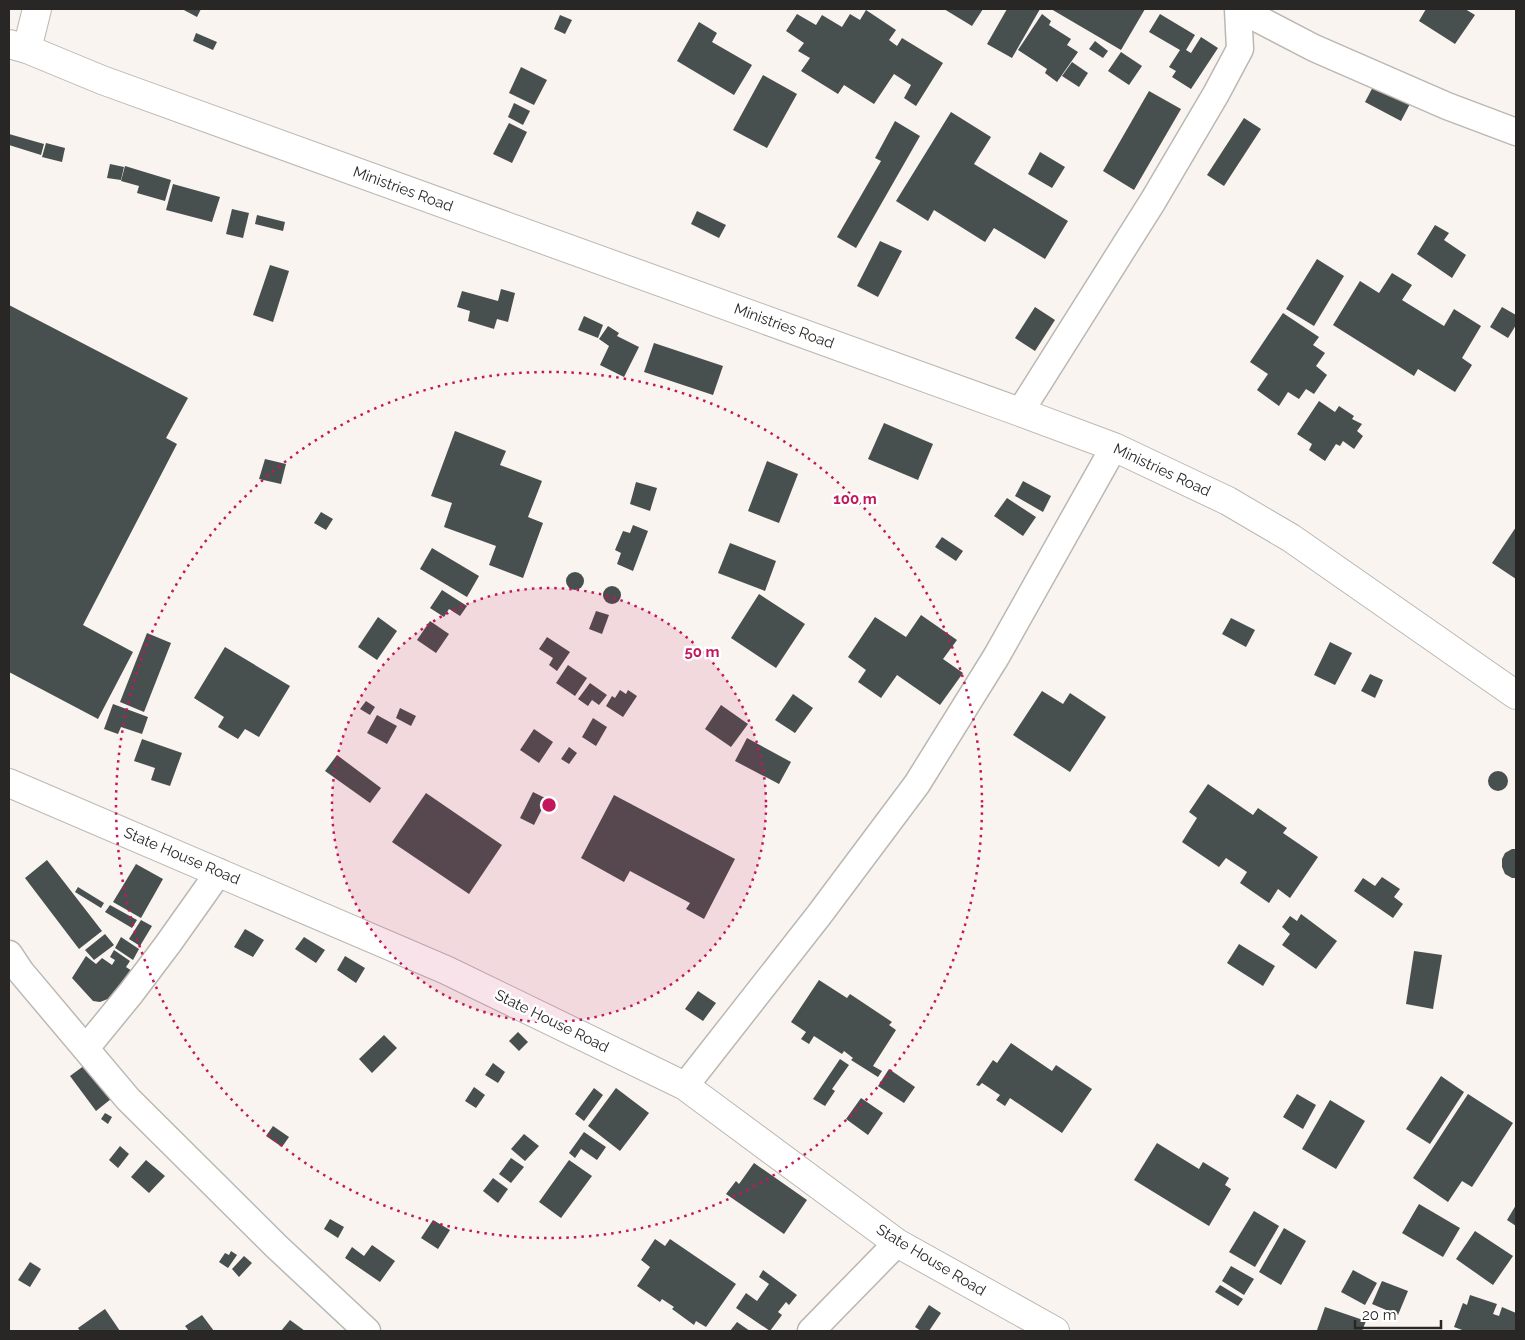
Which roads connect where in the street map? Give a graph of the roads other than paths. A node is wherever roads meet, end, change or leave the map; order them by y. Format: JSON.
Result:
{"nodes":[{"id":1,"x":37,"y":9,"type":"edge"},
{"id":2,"x":1238,"y":9,"type":"edge"},
{"id":3,"x":18,"y":47,"type":"edge"},
{"id":4,"x":1516,"y":132,"type":"edge"},
{"id":5,"x":1020,"y":412,"type":"junction"},
{"id":6,"x":1114,"y":447,"type":"junction"},
{"id":7,"x":1516,"y":695,"type":"edge"},
{"id":8,"x":9,"y":783,"type":"edge"},
{"id":9,"x":219,"y":872,"type":"junction"},
{"id":10,"x":9,"y":954,"type":"edge"},
{"id":11,"x":86,"y":1048,"type":"junction"},
{"id":12,"x":685,"y":1086,"type":"junction"},
{"id":13,"x":897,"y":1244,"type":"junction"},
{"id":14,"x":367,"y":1331,"type":"edge"},
{"id":15,"x":811,"y":1331,"type":"edge"},
{"id":16,"x":1055,"y":1331,"type":"edge"}],
"edges":[{"from":1,"to":3,"type":"main road"},
{"from":2,"to":4,"type":"street"},
{"from":2,"to":5,"type":"street"},
{"from":3,"to":5,"type":"main road","name":"Ministries Road"},
{"from":5,"to":6,"type":"main road","name":"Ministries Road"},
{"from":6,"to":7,"type":"main road","name":"Ministries Road"},
{"from":6,"to":12,"type":"street"},
{"from":8,"to":9,"type":"main road","name":"State House Road"},
{"from":9,"to":11,"type":"street"},
{"from":9,"to":12,"type":"main road","name":"State House Road"},
{"from":10,"to":11,"type":"street"},
{"from":11,"to":14,"type":"street"},
{"from":12,"to":13,"type":"main road","name":"State House Road"},
{"from":13,"to":15,"type":"street"},
{"from":13,"to":16,"type":"main road","name":"State House Road"}]}
